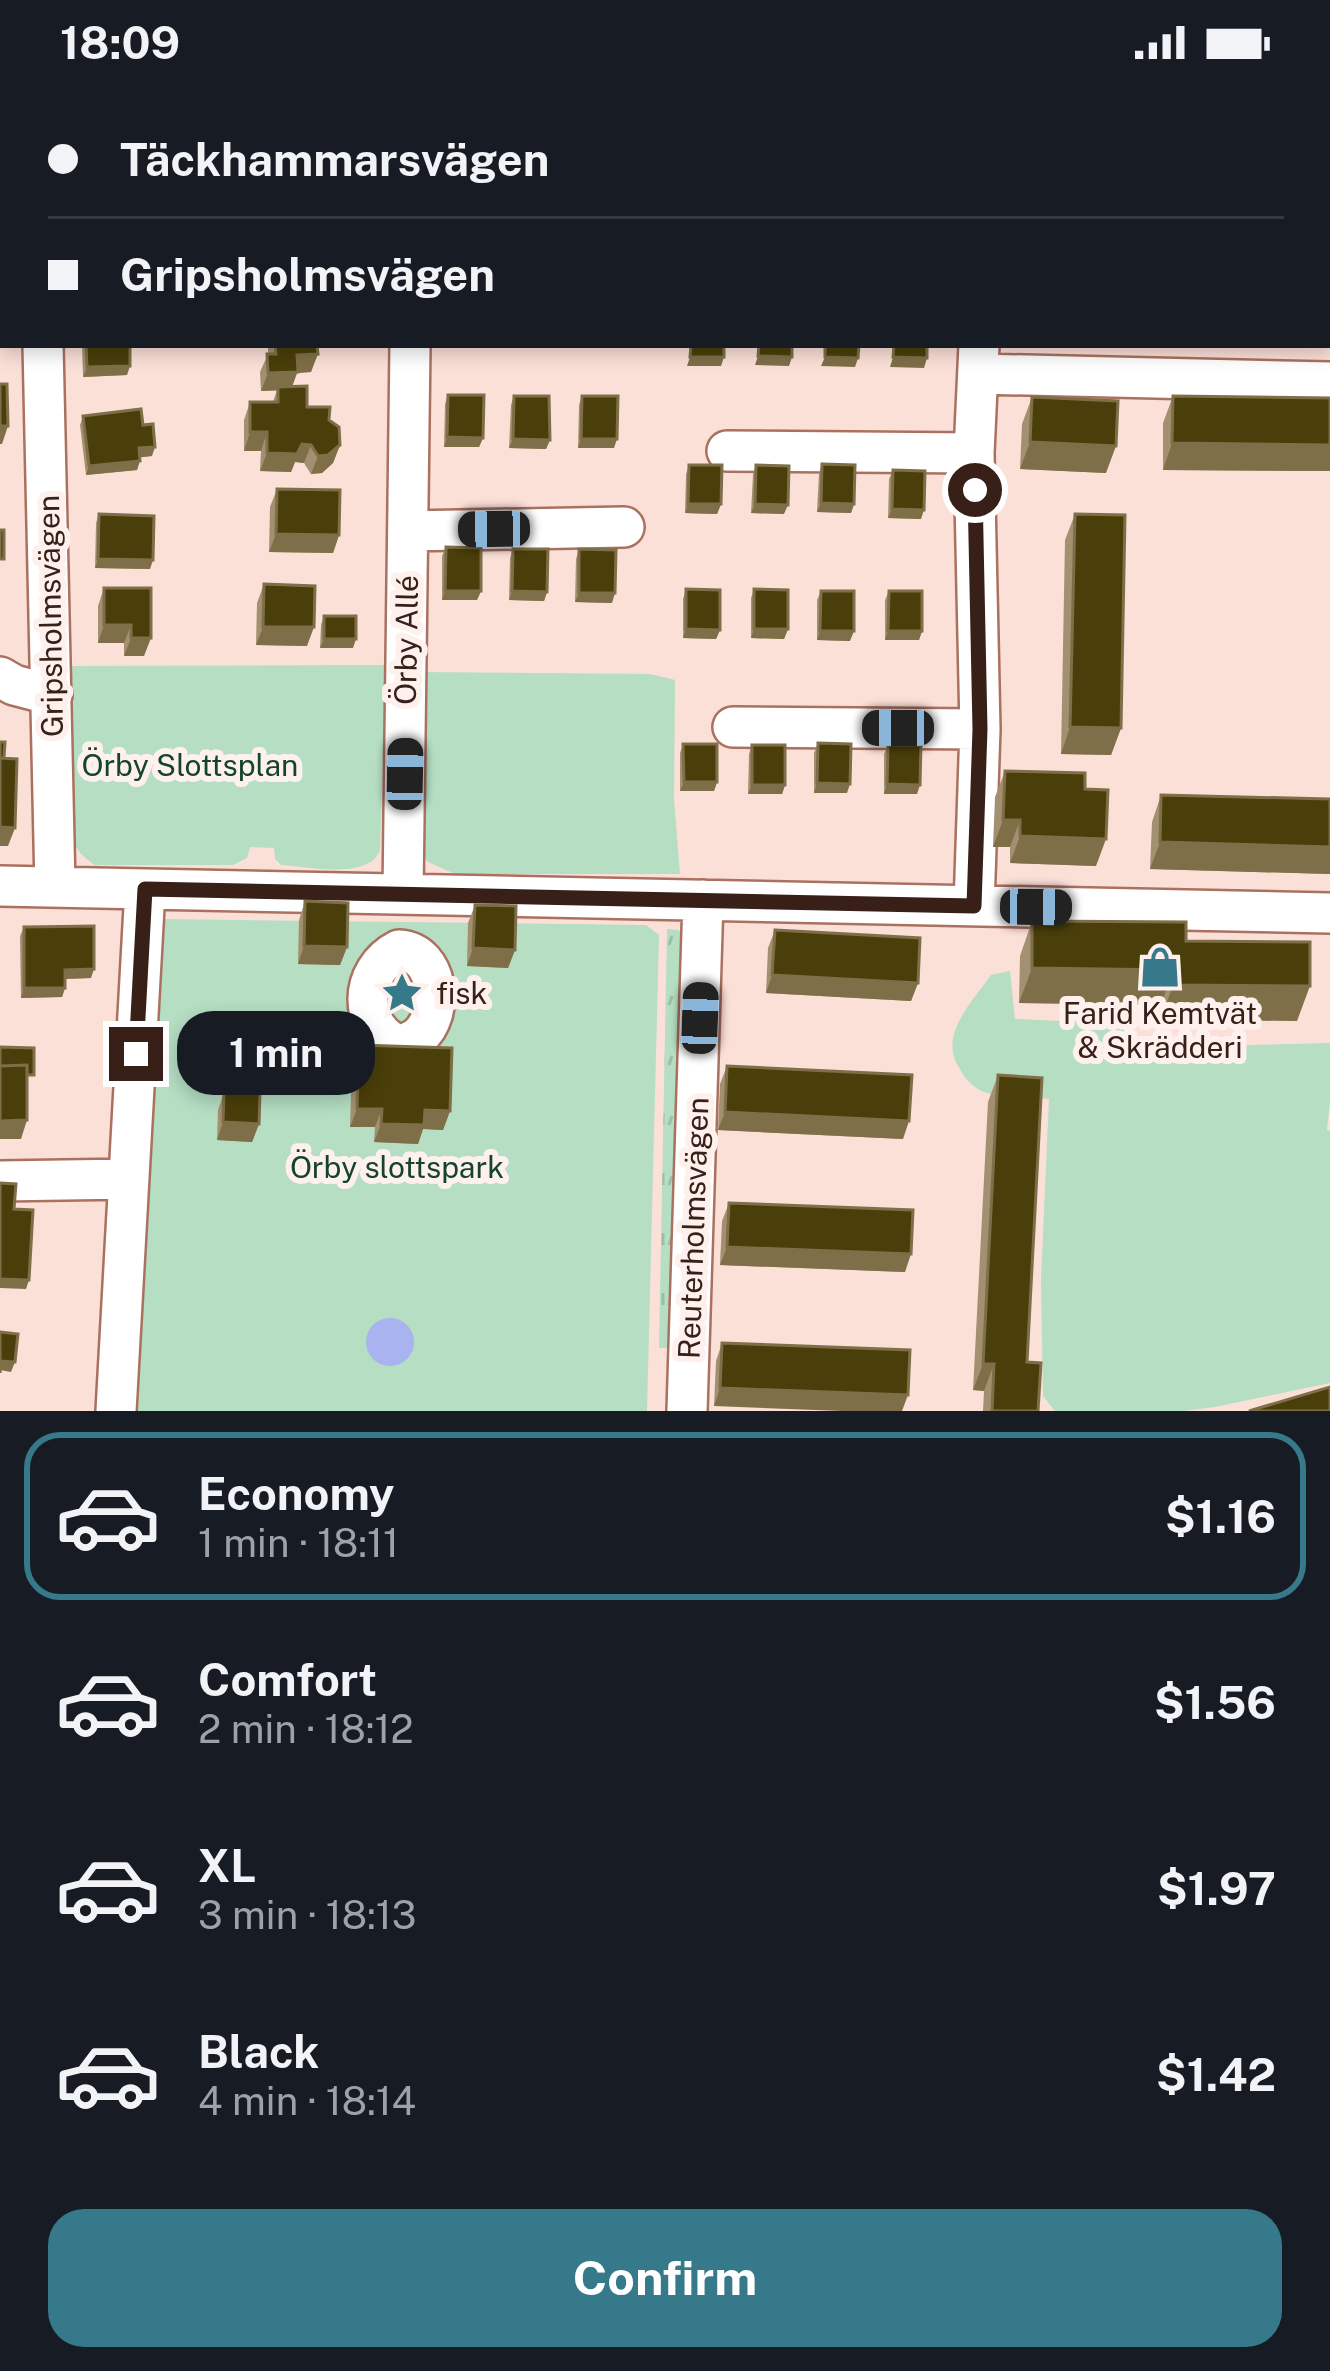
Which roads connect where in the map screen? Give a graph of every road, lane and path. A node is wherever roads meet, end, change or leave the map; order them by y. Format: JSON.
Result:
{"nodes":[{"id":1,"x":43,"y":348,"type":"edge"},
{"id":2,"x":410,"y":348,"type":"edge"},
{"id":3,"x":978,"y":360,"type":"edge"},
{"id":4,"x":1330,"y":382,"type":"edge"},
{"id":5,"x":727,"y":452,"type":"dead end"},
{"id":6,"x":974,"y":453,"type":"junction"},
{"id":7,"x":624,"y":527,"type":"dead end"},
{"id":8,"x":408,"y":531,"type":"junction"},
{"id":9,"x":0,"y":677,"type":"edge"},
{"id":10,"x":52,"y":695,"type":"junction"},
{"id":11,"x":733,"y":727,"type":"dead end"},
{"id":12,"x":980,"y":729,"type":"junction"},
{"id":13,"x":0,"y":886,"type":"edge"},
{"id":14,"x":55,"y":886,"type":"junction"},
{"id":15,"x":145,"y":889,"type":"junction"},
{"id":16,"x":405,"y":894,"type":"junction"},
{"id":17,"x":703,"y":900,"type":"junction"},
{"id":18,"x":974,"y":906,"type":"junction"},
{"id":19,"x":1330,"y":913,"type":"edge"},
{"id":20,"x":404,"y":950,"type":"dead end"},
{"id":21,"x":129,"y":1179,"type":"junction"},
{"id":22,"x":0,"y":1181,"type":"edge"},
{"id":23,"x":116,"y":1411,"type":"edge"},
{"id":24,"x":687,"y":1411,"type":"edge"}],
"edges":[{"from":1,"to":10,"type":"street","name":"Gripsholmsvägen"},
{"from":2,"to":8,"type":"street","name":"Örby Allé"},
{"from":3,"to":4,"type":"street"},
{"from":3,"to":6,"type":"street"},
{"from":5,"to":6,"type":"street"},
{"from":6,"to":12,"type":"street"},
{"from":7,"to":8,"type":"street","name":"Örby Allé"},
{"from":8,"to":16,"type":"street","name":"Örby Allé"},
{"from":9,"to":10,"type":"street"},
{"from":10,"to":14,"type":"street","name":"Gripsholmsvägen"},
{"from":11,"to":12,"type":"street"},
{"from":12,"to":18,"type":"street"},
{"from":13,"to":14,"type":"street"},
{"from":14,"to":15,"type":"street"},
{"from":15,"to":16,"type":"street"},
{"from":15,"to":21,"type":"street"},
{"from":16,"to":17,"type":"street"},
{"from":16,"to":20,"type":"street","name":"Örby Allé"},
{"from":17,"to":18,"type":"street"},
{"from":17,"to":24,"type":"street","name":"Reuterholmsvägen"},
{"from":18,"to":19,"type":"street"},
{"from":21,"to":22,"type":"street"},
{"from":21,"to":23,"type":"street"}]}
